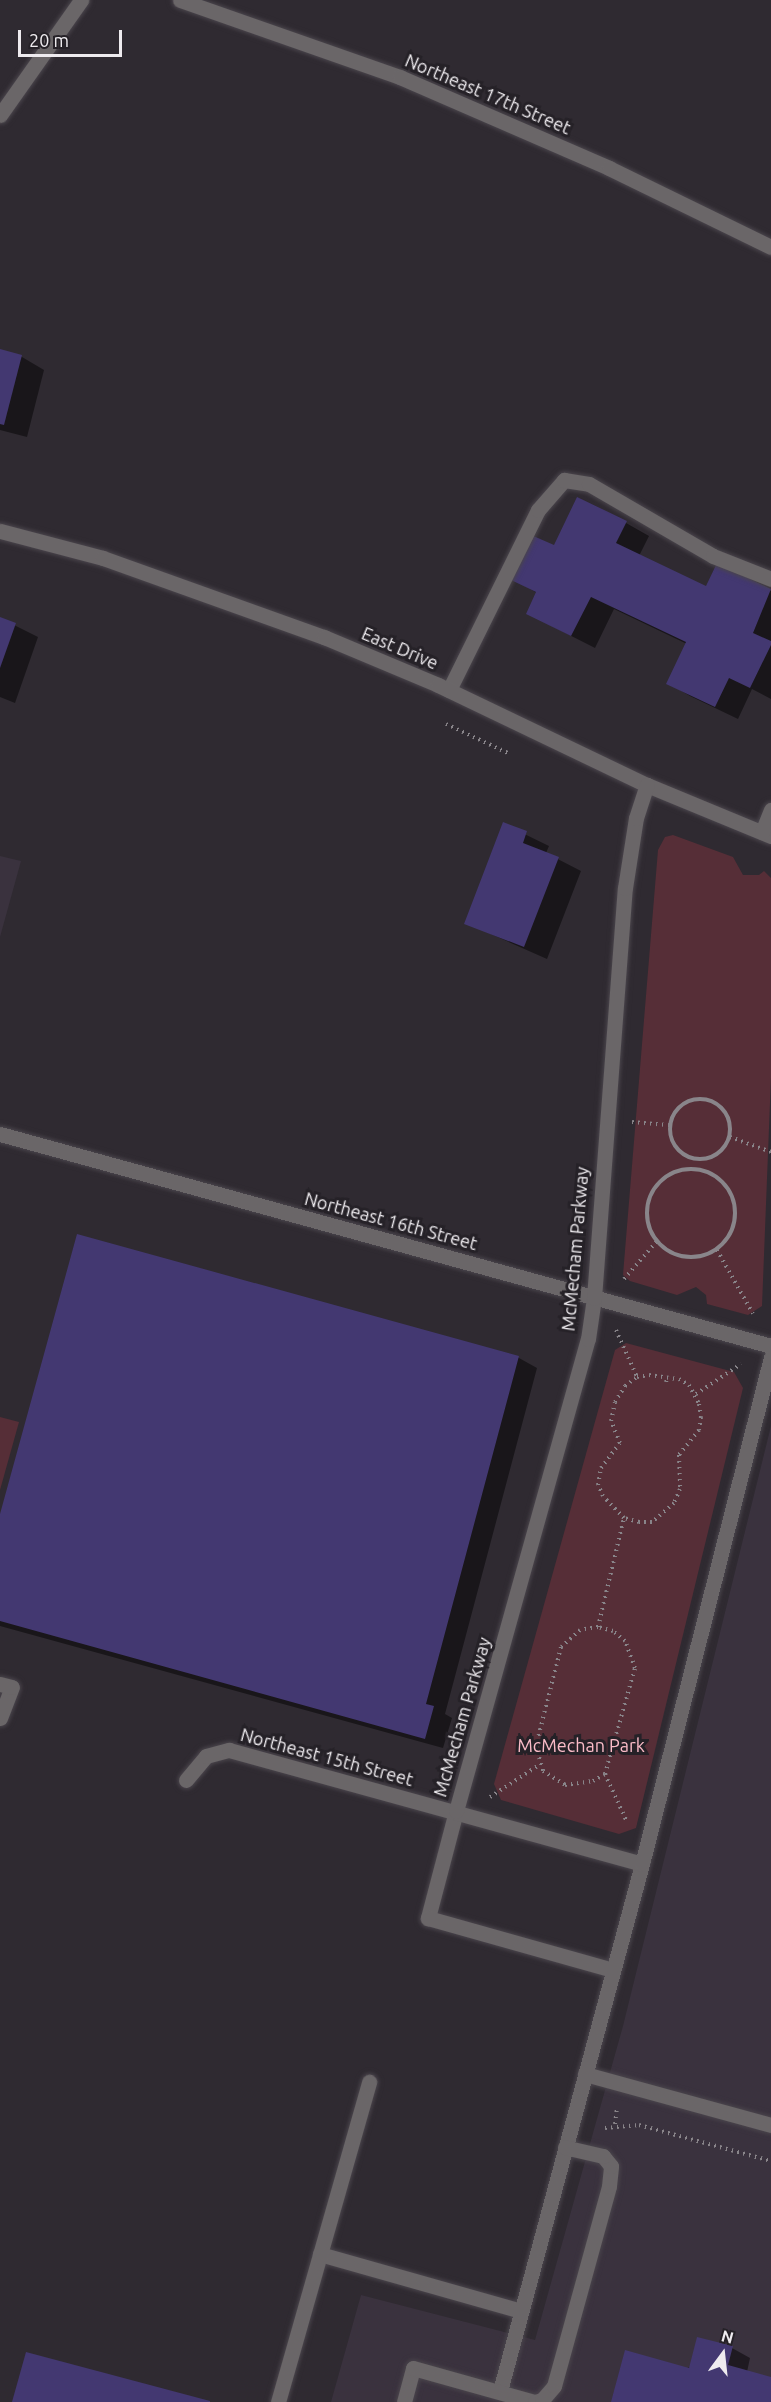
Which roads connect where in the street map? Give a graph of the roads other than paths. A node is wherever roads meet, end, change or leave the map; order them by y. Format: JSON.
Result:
{"nodes":[{"id":1,"x":81,"y":0,"type":"edge"},
{"id":2,"x":180,"y":0,"type":"edge"},
{"id":3,"x":0,"y":115,"type":"edge"},
{"id":4,"x":771,"y":247,"type":"edge"},
{"id":5,"x":0,"y":531,"type":"edge"},
{"id":6,"x":771,"y":579,"type":"edge"},
{"id":7,"x":449,"y":690,"type":"junction"},
{"id":8,"x":647,"y":784,"type":"junction"},
{"id":9,"x":771,"y":810,"type":"edge"},
{"id":10,"x":766,"y":834,"type":"edge"},
{"id":11,"x":0,"y":1134,"type":"edge"},
{"id":12,"x":594,"y":1298,"type":"junction"},
{"id":13,"x":771,"y":1346,"type":"edge"},
{"id":14,"x":771,"y":1357,"type":"edge"},
{"id":15,"x":6,"y":1686,"type":"edge"},
{"id":16,"x":0,"y":1718,"type":"edge"},
{"id":17,"x":186,"y":1780,"type":"dead end"},
{"id":18,"x":456,"y":1811,"type":"junction"},
{"id":19,"x":642,"y":1864,"type":"junction"},
{"id":20,"x":614,"y":1970,"type":"junction"},
{"id":21,"x":585,"y":2074,"type":"junction"},
{"id":22,"x":369,"y":2082,"type":"dead end"},
{"id":23,"x":771,"y":2125,"type":"edge"},
{"id":24,"x":565,"y":2147,"type":"junction"},
{"id":25,"x":320,"y":2254,"type":"junction"},
{"id":26,"x":521,"y":2311,"type":"junction"},
{"id":27,"x":500,"y":2391,"type":"junction"},
{"id":28,"x":278,"y":2402,"type":"edge"},
{"id":29,"x":404,"y":2402,"type":"edge"}],
"edges":[{"from":1,"to":3,"type":"street"},
{"from":2,"to":4,"type":"street","name":"Northeast 17th Street"},
{"from":5,"to":7,"type":"street","name":"East Drive"},
{"from":6,"to":7,"type":"street"},
{"from":7,"to":8,"type":"street","name":"East Drive"},
{"from":8,"to":10,"type":"street","name":"East Drive"},
{"from":8,"to":12,"type":"street","name":"McMecham Parkway"},
{"from":9,"to":10,"type":"street"},
{"from":11,"to":12,"type":"street","name":"Northeast 16th Street"},
{"from":12,"to":13,"type":"street","name":"Northeast 16th Street"},
{"from":12,"to":18,"type":"street","name":"McMecham Parkway"},
{"from":14,"to":19,"type":"street"},
{"from":15,"to":16,"type":"street"},
{"from":17,"to":18,"type":"street","name":"Northeast 15th Street"},
{"from":18,"to":19,"type":"street","name":"Northeast 15th Street"},
{"from":18,"to":20,"type":"street","name":"McMecham Parkway"},
{"from":19,"to":20,"type":"street"},
{"from":20,"to":21,"type":"street"},
{"from":21,"to":23,"type":"street"},
{"from":21,"to":24,"type":"street"},
{"from":22,"to":25,"type":"street"},
{"from":24,"to":26,"type":"street"},
{"from":24,"to":27,"type":"street"},
{"from":25,"to":26,"type":"street"},
{"from":25,"to":28,"type":"street"},
{"from":26,"to":27,"type":"street"},
{"from":27,"to":29,"type":"street"}]}
